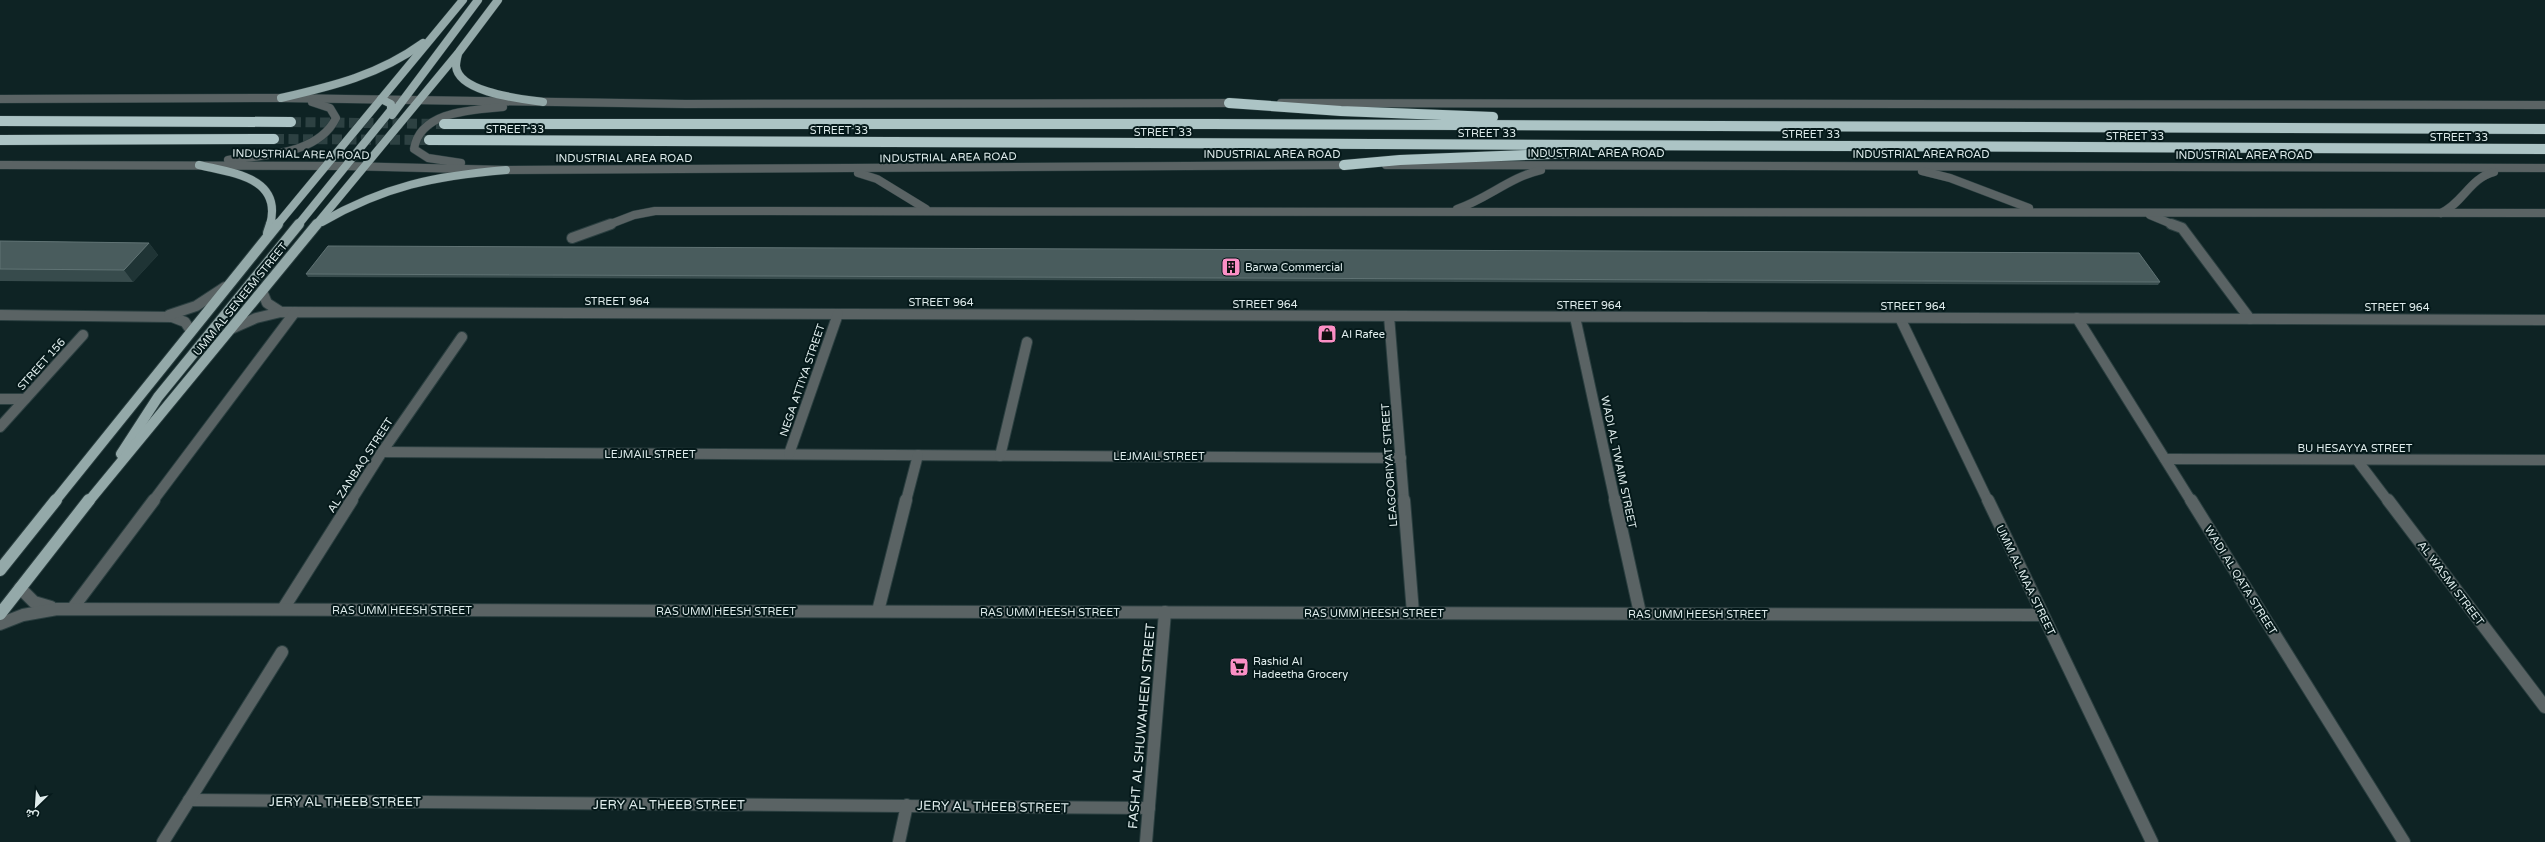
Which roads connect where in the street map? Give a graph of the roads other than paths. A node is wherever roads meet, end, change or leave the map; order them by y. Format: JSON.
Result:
{"nodes":[{"id":1,"x":463,"y":0,"type":"edge"},
{"id":2,"x":478,"y":0,"type":"edge"},
{"id":3,"x":490,"y":0,"type":"edge"},
{"id":4,"x":498,"y":0,"type":"edge"},
{"id":5,"x":477,"y":27,"type":"junction"},
{"id":6,"x":441,"y":28,"type":"junction"},
{"id":7,"x":458,"y":52,"type":"junction"},
{"id":8,"x":281,"y":98,"type":"junction"},
{"id":9,"x":0,"y":99,"type":"edge"},
{"id":10,"x":381,"y":100,"type":"junction"},
{"id":11,"x":403,"y":100,"type":"junction"},
{"id":12,"x":419,"y":100,"type":"junction"},
{"id":13,"x":543,"y":102,"type":"junction"},
{"id":14,"x":1229,"y":103,"type":"junction"},
{"id":15,"x":2545,"y":105,"type":"edge"},
{"id":16,"x":0,"y":121,"type":"edge"},
{"id":17,"x":291,"y":122,"type":"tunnel mouth"},
{"id":18,"x":444,"y":124,"type":"tunnel mouth"},
{"id":19,"x":1622,"y":126,"type":"junction"},
{"id":20,"x":2545,"y":129,"type":"edge"},
{"id":21,"x":274,"y":139,"type":"tunnel mouth"},
{"id":22,"x":0,"y":140,"type":"edge"},
{"id":23,"x":429,"y":140,"type":"tunnel mouth"},
{"id":24,"x":1688,"y":146,"type":"junction"},
{"id":25,"x":2545,"y":150,"type":"edge"},
{"id":26,"x":0,"y":165,"type":"edge"},
{"id":27,"x":199,"y":165,"type":"junction"},
{"id":28,"x":1344,"y":165,"type":"junction"},
{"id":29,"x":1594,"y":165,"type":"junction"},
{"id":30,"x":324,"y":166,"type":"junction"},
{"id":31,"x":345,"y":166,"type":"junction"},
{"id":32,"x":1866,"y":166,"type":"junction"},
{"id":33,"x":364,"y":167,"type":"junction"},
{"id":34,"x":2545,"y":168,"type":"edge"},
{"id":35,"x":506,"y":170,"type":"junction"},
{"id":36,"x":833,"y":170,"type":"junction"},
{"id":37,"x":932,"y":211,"type":"junction"},
{"id":38,"x":2126,"y":211,"type":"junction"},
{"id":39,"x":1445,"y":212,"type":"junction"},
{"id":40,"x":2042,"y":212,"type":"junction"},
{"id":41,"x":2208,"y":212,"type":"junction"},
{"id":42,"x":2545,"y":213,"type":"edge"},
{"id":43,"x":2437,"y":214,"type":"junction"},
{"id":44,"x":314,"y":227,"type":"junction"},
{"id":45,"x":2182,"y":228,"type":"junction"},
{"id":46,"x":267,"y":237,"type":"junction"},
{"id":47,"x":572,"y":238,"type":"dead end"},
{"id":48,"x":225,"y":287,"type":"junction"},
{"id":49,"x":262,"y":291,"type":"junction"},
{"id":50,"x":281,"y":312,"type":"junction"},
{"id":51,"x":295,"y":312,"type":"junction"},
{"id":52,"x":838,"y":314,"type":"junction"},
{"id":53,"x":0,"y":315,"type":"edge"},
{"id":54,"x":163,"y":316,"type":"junction"},
{"id":55,"x":1390,"y":316,"type":"junction"},
{"id":56,"x":1575,"y":316,"type":"junction"},
{"id":57,"x":1900,"y":318,"type":"junction"},
{"id":58,"x":2077,"y":318,"type":"junction"},
{"id":59,"x":2250,"y":319,"type":"junction"},
{"id":60,"x":2545,"y":320,"type":"edge"},
{"id":61,"x":231,"y":329,"type":"junction"},
{"id":62,"x":191,"y":331,"type":"junction"},
{"id":63,"x":83,"y":335,"type":"dead end"},
{"id":64,"x":462,"y":337,"type":"dead end"},
{"id":65,"x":1027,"y":342,"type":"dead end"},
{"id":66,"x":0,"y":399,"type":"edge"},
{"id":67,"x":26,"y":399,"type":"junction"},
{"id":68,"x":0,"y":427,"type":"edge"},
{"id":69,"x":382,"y":452,"type":"junction"},
{"id":70,"x":789,"y":454,"type":"junction"},
{"id":71,"x":918,"y":455,"type":"junction"},
{"id":72,"x":1000,"y":456,"type":"junction"},
{"id":73,"x":1401,"y":458,"type":"junction"},
{"id":74,"x":2165,"y":459,"type":"junction"},
{"id":75,"x":2357,"y":460,"type":"junction"},
{"id":76,"x":2545,"y":460,"type":"edge"},
{"id":77,"x":107,"y":478,"type":"junction"},
{"id":78,"x":0,"y":570,"type":"edge"},
{"id":79,"x":20,"y":588,"type":"junction"},
{"id":80,"x":57,"y":609,"type":"junction"},
{"id":81,"x":72,"y":609,"type":"junction"},
{"id":82,"x":283,"y":609,"type":"junction"},
{"id":83,"x":878,"y":611,"type":"junction"},
{"id":84,"x":1165,"y":612,"type":"junction"},
{"id":85,"x":1413,"y":613,"type":"junction"},
{"id":86,"x":1640,"y":613,"type":"junction"},
{"id":87,"x":0,"y":614,"type":"edge"},
{"id":88,"x":2042,"y":615,"type":"junction"},
{"id":89,"x":0,"y":624,"type":"edge"},
{"id":90,"x":282,"y":652,"type":"dead end"},
{"id":91,"x":2545,"y":707,"type":"edge"},
{"id":92,"x":190,"y":800,"type":"junction"},
{"id":93,"x":907,"y":805,"type":"junction"},
{"id":94,"x":1149,"y":808,"type":"junction"},
{"id":95,"x":163,"y":842,"type":"edge"},
{"id":96,"x":899,"y":842,"type":"edge"},
{"id":97,"x":1146,"y":842,"type":"edge"},
{"id":98,"x":2152,"y":842,"type":"edge"},
{"id":99,"x":2404,"y":842,"type":"edge"}],
"edges":[{"from":1,"to":6,"type":"main road","name":"UMM AL SENEEM STREET"},
{"from":2,"to":11,"type":"main road"},
{"from":3,"to":5,"type":"main road"},
{"from":4,"to":5,"type":"main road","name":"UMM AL SENEEM STREET"},
{"from":5,"to":7,"type":"main road","name":"UMM AL SENEEM STREET"},
{"from":6,"to":8,"type":"main road"},
{"from":6,"to":10,"type":"main road","name":"UMM AL SENEEM STREET"},
{"from":7,"to":12,"type":"main road","name":"UMM AL SENEEM STREET"},
{"from":7,"to":13,"type":"main road"},
{"from":8,"to":9,"type":"street"},
{"from":8,"to":10,"type":"street"},
{"from":8,"to":27,"type":"street"},
{"from":10,"to":11,"type":"street"},
{"from":10,"to":30,"type":"main road","name":"UMM AL SENEEM STREET"},
{"from":10,"to":31,"type":"main road"},
{"from":11,"to":12,"type":"street"},
{"from":11,"to":33,"type":"main road"},
{"from":12,"to":13,"type":"street"},
{"from":12,"to":33,"type":"main road","name":"UMM AL SENEEM STREET"},
{"from":13,"to":14,"type":"street"},
{"from":13,"to":35,"type":"street"},
{"from":14,"to":15,"type":"street"},
{"from":14,"to":19,"type":"highway"},
{"from":16,"to":17,"type":"highway"},
{"from":18,"to":19,"type":"highway","name":"STREET 33"},
{"from":19,"to":20,"type":"highway","name":"STREET 33"},
{"from":21,"to":22,"type":"highway","name":"INDUSTRIAL AREA ROAD"},
{"from":23,"to":24,"type":"highway","name":"STREET 33"},
{"from":24,"to":25,"type":"highway","name":"STREET 33"},
{"from":24,"to":28,"type":"highway"},
{"from":26,"to":27,"type":"street","name":"INDUSTRIAL AREA ROAD"},
{"from":27,"to":30,"type":"street","name":"INDUSTRIAL AREA ROAD"},
{"from":27,"to":46,"type":"main road"},
{"from":28,"to":29,"type":"street","name":"INDUSTRIAL AREA ROAD"},
{"from":28,"to":36,"type":"street","name":"INDUSTRIAL AREA ROAD"},
{"from":29,"to":32,"type":"street","name":"INDUSTRIAL AREA ROAD"},
{"from":29,"to":39,"type":"street"},
{"from":30,"to":31,"type":"street","name":"INDUSTRIAL AREA ROAD"},
{"from":30,"to":46,"type":"main road","name":"UMM AL SENEEM STREET"},
{"from":31,"to":33,"type":"street","name":"INDUSTRIAL AREA ROAD"},
{"from":31,"to":77,"type":"main road"},
{"from":32,"to":34,"type":"street","name":"INDUSTRIAL AREA ROAD"},
{"from":32,"to":40,"type":"street"},
{"from":33,"to":35,"type":"street","name":"INDUSTRIAL AREA ROAD"},
{"from":33,"to":44,"type":"main road","name":"UMM AL SENEEM STREET"},
{"from":34,"to":43,"type":"street"},
{"from":35,"to":36,"type":"street","name":"INDUSTRIAL AREA ROAD"},
{"from":35,"to":44,"type":"main road"},
{"from":36,"to":37,"type":"street"},
{"from":37,"to":39,"type":"street"},
{"from":37,"to":47,"type":"street"},
{"from":38,"to":40,"type":"street"},
{"from":38,"to":41,"type":"street"},
{"from":38,"to":45,"type":"street"},
{"from":39,"to":40,"type":"street"},
{"from":41,"to":43,"type":"street"},
{"from":41,"to":45,"type":"street"},
{"from":42,"to":43,"type":"street"},
{"from":44,"to":49,"type":"main road","name":"UMM AL SENEEM STREET"},
{"from":45,"to":59,"type":"street"},
{"from":46,"to":48,"type":"main road","name":"UMM AL SENEEM STREET"},
{"from":48,"to":54,"type":"street"},
{"from":48,"to":62,"type":"main road","name":"UMM AL SENEEM STREET"},
{"from":49,"to":50,"type":"street"},
{"from":49,"to":61,"type":"main road","name":"UMM AL SENEEM STREET"},
{"from":50,"to":51,"type":"street","name":"STREET 964"},
{"from":50,"to":61,"type":"street","name":"STREET 964"},
{"from":51,"to":52,"type":"street","name":"STREET 964"},
{"from":51,"to":81,"type":"street"},
{"from":52,"to":55,"type":"street","name":"STREET 964"},
{"from":52,"to":70,"type":"street","name":"NEGA ATTIYA STREET"},
{"from":53,"to":54,"type":"street"},
{"from":54,"to":62,"type":"street"},
{"from":55,"to":56,"type":"street","name":"STREET 964"},
{"from":55,"to":73,"type":"street","name":"LEAGOORIYAT STREET"},
{"from":56,"to":57,"type":"street","name":"STREET 964"},
{"from":56,"to":86,"type":"street","name":"WADI AL TWAIM STREET"},
{"from":57,"to":58,"type":"street","name":"STREET 964"},
{"from":57,"to":88,"type":"street","name":"UMM AL MAA STREET"},
{"from":58,"to":59,"type":"street","name":"STREET 964"},
{"from":58,"to":74,"type":"street","name":"WADI AL QATA STREET"},
{"from":59,"to":60,"type":"street","name":"STREET 964"},
{"from":61,"to":77,"type":"main road","name":"UMM AL SENEEM STREET"},
{"from":62,"to":78,"type":"main road","name":"UMM AL SENEEM STREET"},
{"from":63,"to":67,"type":"street","name":"STREET 156"},
{"from":64,"to":69,"type":"street","name":"AL ZANBAQ STREET"},
{"from":65,"to":72,"type":"street"},
{"from":66,"to":67,"type":"street"},
{"from":67,"to":68,"type":"street","name":"STREET 156"},
{"from":69,"to":70,"type":"street","name":"LEJMAIL STREET"},
{"from":69,"to":82,"type":"street","name":"AL ZANBAQ STREET"},
{"from":70,"to":71,"type":"street","name":"LEJMAIL STREET"},
{"from":71,"to":72,"type":"street","name":"LEJMAIL STREET"},
{"from":71,"to":83,"type":"street"},
{"from":72,"to":73,"type":"street","name":"LEJMAIL STREET"},
{"from":73,"to":85,"type":"street","name":"LEAGOORIYAT STREET"},
{"from":74,"to":75,"type":"street","name":"BU HESAYYA STREET"},
{"from":74,"to":99,"type":"street","name":"WADI AL QATA STREET"},
{"from":75,"to":76,"type":"street","name":"BU HESAYYA STREET"},
{"from":75,"to":91,"type":"street","name":"AL WASMI STREET"},
{"from":77,"to":79,"type":"main road","name":"UMM AL SENEEM STREET"},
{"from":79,"to":80,"type":"street","name":"RAS UMM HEESH STREET"},
{"from":79,"to":87,"type":"main road","name":"UMM AL SENEEM STREET"},
{"from":80,"to":81,"type":"street","name":"RAS UMM HEESH STREET"},
{"from":80,"to":89,"type":"street","name":"RAS UMM HEESH STREET"},
{"from":81,"to":82,"type":"street","name":"RAS UMM HEESH STREET"},
{"from":82,"to":83,"type":"street","name":"RAS UMM HEESH STREET"},
{"from":83,"to":84,"type":"street","name":"RAS UMM HEESH STREET"},
{"from":84,"to":85,"type":"street","name":"RAS UMM HEESH STREET"},
{"from":84,"to":94,"type":"street","name":"FASHT AL SHUWAHEEN STREET"},
{"from":85,"to":86,"type":"street","name":"RAS UMM HEESH STREET"},
{"from":86,"to":88,"type":"street","name":"RAS UMM HEESH STREET"},
{"from":88,"to":98,"type":"street","name":"UMM AL MAA STREET"},
{"from":90,"to":92,"type":"street"},
{"from":92,"to":93,"type":"street","name":"JERY AL THEEB STREET"},
{"from":92,"to":95,"type":"street"},
{"from":93,"to":94,"type":"street","name":"JERY AL THEEB STREET"},
{"from":93,"to":96,"type":"street"},
{"from":94,"to":97,"type":"street","name":"FASHT AL SHUWAHEEN STREET"}]}
